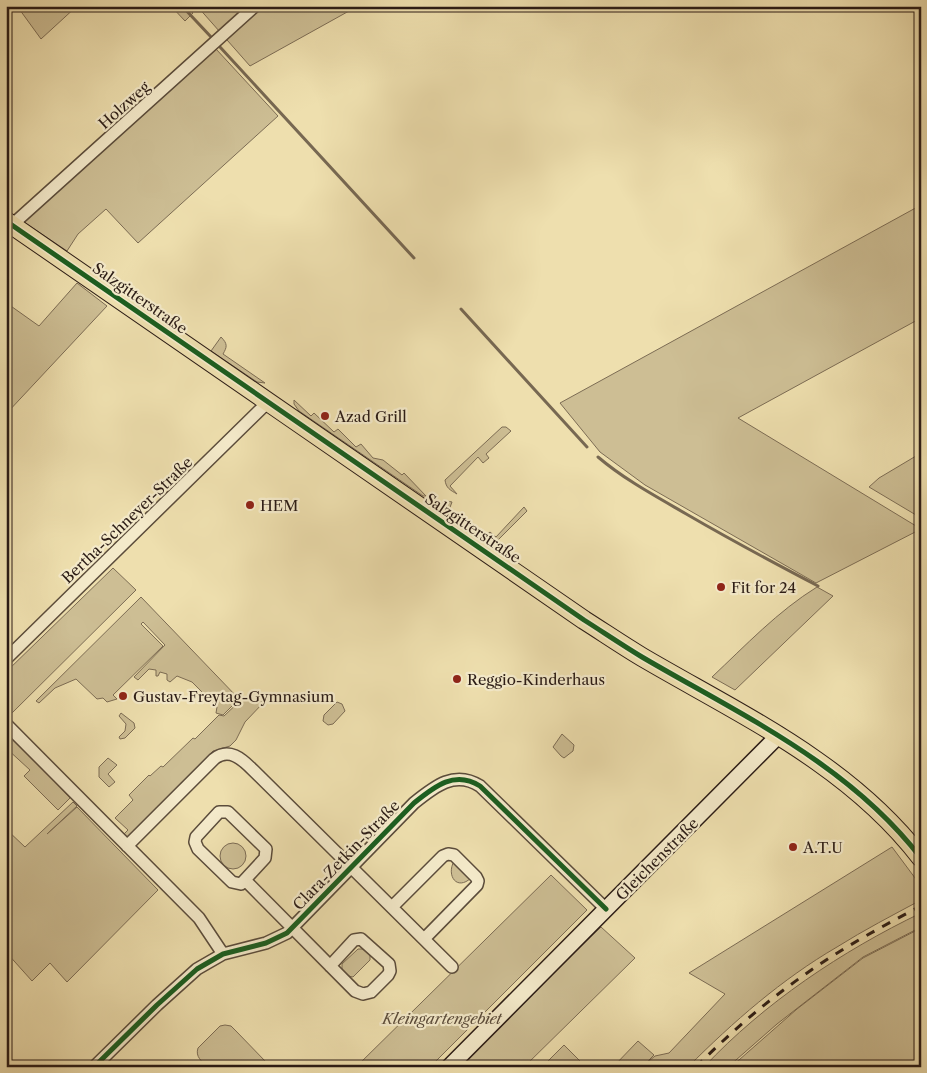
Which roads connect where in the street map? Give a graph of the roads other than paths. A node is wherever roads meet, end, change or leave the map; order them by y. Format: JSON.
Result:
{"nodes":[{"id":1,"x":255,"y":6,"type":"edge"},
{"id":2,"x":9,"y":223,"type":"edge"},
{"id":3,"x":268,"y":402,"type":"junction"},
{"id":4,"x":6,"y":659,"type":"edge"},
{"id":5,"x":6,"y":724,"type":"edge"},
{"id":6,"x":779,"y":735,"type":"junction"},
{"id":7,"x":127,"y":846,"type":"junction"},
{"id":8,"x":921,"y":858,"type":"edge"},
{"id":9,"x":352,"y":868,"type":"junction"},
{"id":10,"x":245,"y":880,"type":"junction"},
{"id":11,"x":392,"y":907,"type":"junction"},
{"id":12,"x":606,"y":909,"type":"junction"},
{"id":13,"x":293,"y":927,"type":"junction"},
{"id":14,"x":424,"y":939,"type":"junction"},
{"id":15,"x":223,"y":954,"type":"junction"},
{"id":16,"x":330,"y":966,"type":"junction"},
{"id":17,"x":452,"y":966,"type":"dead end"},
{"id":18,"x":94,"y":1067,"type":"edge"},
{"id":19,"x":449,"y":1067,"type":"edge"}],
"edges":[{"from":1,"to":2,"type":"street","name":"Holzweg"},
{"from":2,"to":3,"type":"main road","name":"Salzgitterstraße"},
{"from":3,"to":4,"type":"street","name":"Bertha-Schneyer-Straße"},
{"from":3,"to":6,"type":"main road","name":"Salzgitterstraße"},
{"from":5,"to":7,"type":"street"},
{"from":6,"to":8,"type":"main road","name":"Salzgitterstraße"},
{"from":6,"to":12,"type":"street","name":"Gleichenstraße"},
{"from":7,"to":9,"type":"street","name":"Clara-Zetkin-Straße"},
{"from":7,"to":15,"type":"street"},
{"from":9,"to":11,"type":"street","name":"Clara-Zetkin-Straße"},
{"from":9,"to":12,"type":"street","name":"Clara-Zetkin-Straße"},
{"from":9,"to":13,"type":"street","name":"Clara-Zetkin-Straße"},
{"from":10,"to":10,"type":"street"},
{"from":10,"to":13,"type":"street","name":"Clara-Zetkin-Straße"},
{"from":11,"to":14,"type":"street","name":"Clara-Zetkin-Straße"},
{"from":11,"to":14,"type":"street"},
{"from":12,"to":19,"type":"street","name":"Gleichenstraße"},
{"from":13,"to":15,"type":"street","name":"Clara-Zetkin-Straße"},
{"from":13,"to":16,"type":"street","name":"Clara-Zetkin-Straße"},
{"from":14,"to":17,"type":"street","name":"Clara-Zetkin-Straße"},
{"from":15,"to":18,"type":"street","name":"Clara-Zetkin-Straße"},
{"from":16,"to":16,"type":"street","name":"Clara-Zetkin-Straße"}]}
